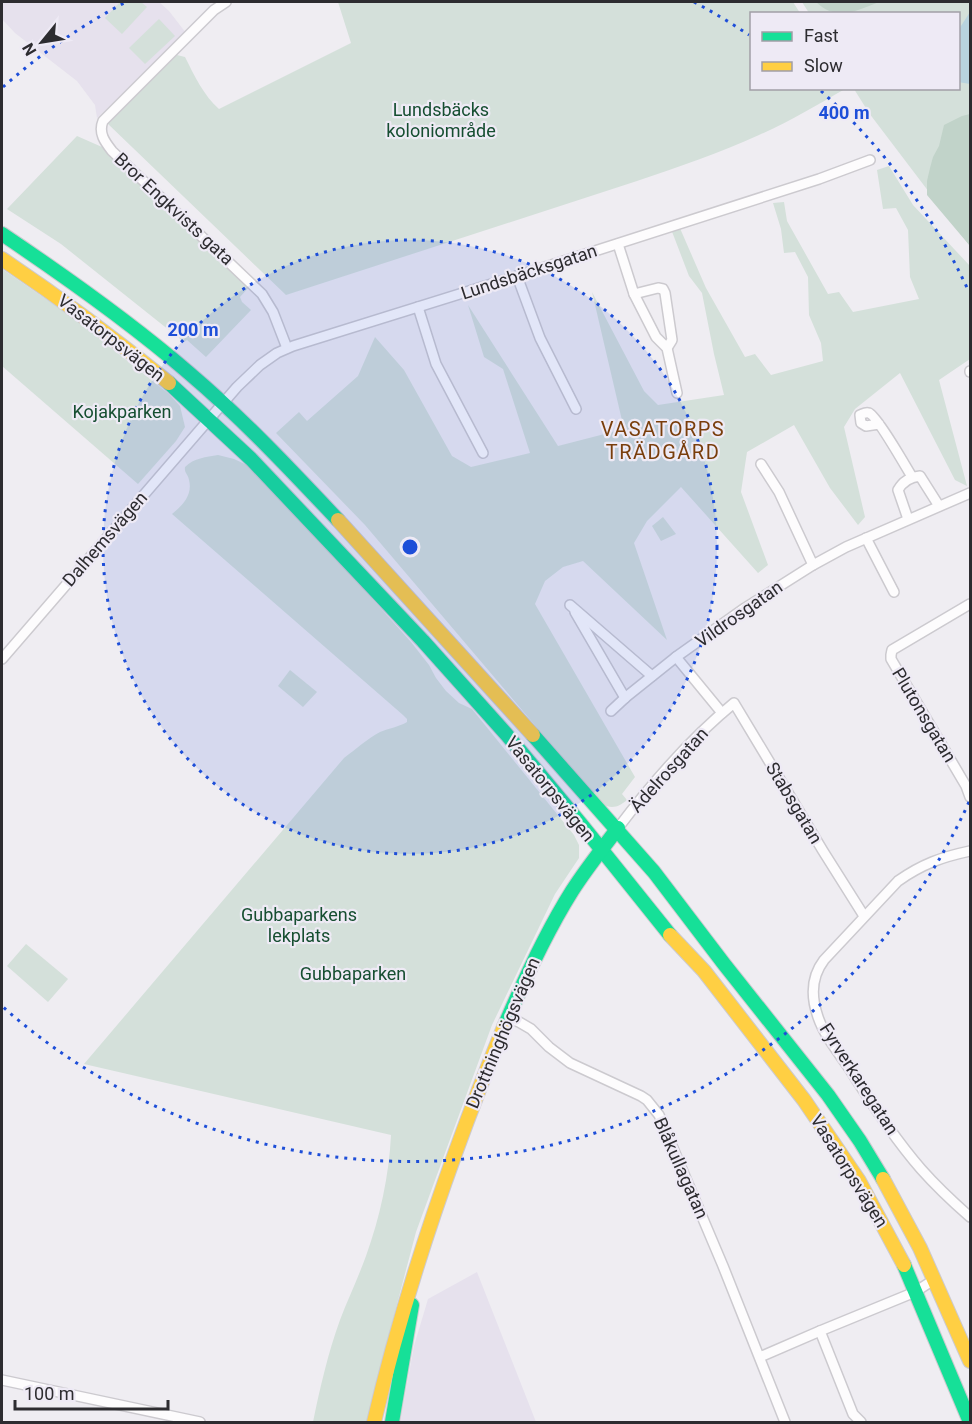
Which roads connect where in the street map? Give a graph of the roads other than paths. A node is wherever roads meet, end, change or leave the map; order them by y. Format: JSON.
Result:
{"nodes":[{"id":1,"x":226,"y":2,"type":"edge"},
{"id":2,"x":870,"y":160,"type":"dead end"},
{"id":3,"x":2,"y":234,"type":"edge"},
{"id":4,"x":618,"y":244,"type":"junction"},
{"id":5,"x":2,"y":259,"type":"edge"},
{"id":6,"x":517,"y":276,"type":"junction"},
{"id":7,"x":634,"y":294,"type":"junction"},
{"id":8,"x":418,"y":307,"type":"junction"},
{"id":9,"x":287,"y":348,"type":"junction"},
{"id":10,"x":667,"y":348,"type":"junction"},
{"id":11,"x":677,"y":393,"type":"dead end"},
{"id":12,"x":223,"y":403,"type":"junction"},
{"id":13,"x":576,"y":410,"type":"dead end"},
{"id":14,"x":209,"y":418,"type":"junction"},
{"id":15,"x":879,"y":424,"type":"dead end"},
{"id":16,"x":483,"y":453,"type":"dead end"},
{"id":17,"x":761,"y":464,"type":"dead end"},
{"id":18,"x":912,"y":477,"type":"junction"},
{"id":19,"x":970,"y":493,"type":"edge"},
{"id":20,"x":939,"y":506,"type":"junction"},
{"id":21,"x":908,"y":519,"type":"junction"},
{"id":22,"x":866,"y":538,"type":"junction"},
{"id":23,"x":813,"y":565,"type":"junction"},
{"id":24,"x":894,"y":592,"type":"dead end"},
{"id":25,"x":970,"y":604,"type":"edge"},
{"id":26,"x":676,"y":657,"type":"junction"},
{"id":27,"x":2,"y":659,"type":"edge"},
{"id":28,"x":652,"y":676,"type":"junction"},
{"id":29,"x":625,"y":698,"type":"junction"},
{"id":30,"x":611,"y":711,"type":"dead end"},
{"id":31,"x":722,"y":713,"type":"junction"},
{"id":32,"x":970,"y":796,"type":"edge"},
{"id":33,"x":618,"y":828,"type":"junction"},
{"id":34,"x":601,"y":850,"type":"junction"},
{"id":35,"x":970,"y":851,"type":"edge"},
{"id":36,"x":864,"y":916,"type":"junction"},
{"id":37,"x":507,"y":1018,"type":"junction"},
{"id":38,"x":970,"y":1217,"type":"edge"},
{"id":39,"x":421,"y":1253,"type":"junction"},
{"id":40,"x":935,"y":1279,"type":"junction"},
{"id":41,"x":915,"y":1292,"type":"junction"},
{"id":42,"x":820,"y":1331,"type":"junction"},
{"id":43,"x":760,"y":1357,"type":"junction"},
{"id":44,"x":970,"y":1361,"type":"edge"},
{"id":45,"x":2,"y":1380,"type":"edge"},
{"id":46,"x":200,"y":1422,"type":"edge"},
{"id":47,"x":374,"y":1422,"type":"edge"},
{"id":48,"x":392,"y":1422,"type":"edge"},
{"id":49,"x":785,"y":1422,"type":"edge"},
{"id":50,"x":861,"y":1422,"type":"edge"},
{"id":51,"x":970,"y":1422,"type":"edge"}],
"edges":[{"from":1,"to":9,"type":"street","name":"Bror Engkvists gata"},
{"from":2,"to":4,"type":"street","name":"Lundsbäcksgatan"},
{"from":3,"to":12,"type":"main road","name":"Vasatorpsvägen"},
{"from":4,"to":6,"type":"street","name":"Lundsbäcksgatan"},
{"from":4,"to":7,"type":"street"},
{"from":5,"to":14,"type":"main road","name":"Vasatorpsvägen"},
{"from":6,"to":8,"type":"street","name":"Lundsbäcksgatan"},
{"from":6,"to":13,"type":"street"},
{"from":7,"to":10,"type":"street"},
{"from":7,"to":10,"type":"street"},
{"from":8,"to":9,"type":"street","name":"Lundsbäcksgatan"},
{"from":8,"to":16,"type":"street"},
{"from":9,"to":12,"type":"street","name":"Lundsbäcksgatan"},
{"from":10,"to":11,"type":"street"},
{"from":12,"to":14,"type":"street","name":"Lundsbäcksgatan"},
{"from":12,"to":33,"type":"main road","name":"Vasatorpsvägen"},
{"from":14,"to":27,"type":"street","name":"Dalhemsvägen"},
{"from":14,"to":34,"type":"main road","name":"Vasatorpsvägen"},
{"from":15,"to":18,"type":"street"},
{"from":17,"to":23,"type":"street"},
{"from":18,"to":20,"type":"street"},
{"from":18,"to":21,"type":"street"},
{"from":19,"to":20,"type":"street","name":"Vildrosgatan"},
{"from":20,"to":21,"type":"street","name":"Vildrosgatan"},
{"from":21,"to":22,"type":"street","name":"Vildrosgatan"},
{"from":22,"to":23,"type":"street","name":"Vildrosgatan"},
{"from":22,"to":24,"type":"street"},
{"from":23,"to":26,"type":"street","name":"Vildrosgatan"},
{"from":25,"to":32,"type":"street","name":"Plutonsgatan"},
{"from":26,"to":28,"type":"street"},
{"from":26,"to":31,"type":"street","name":"Vildrosgatan"},
{"from":28,"to":29,"type":"street"},
{"from":28,"to":29,"type":"street"},
{"from":29,"to":30,"type":"street"},
{"from":31,"to":33,"type":"street","name":"Ädelrosgatan"},
{"from":31,"to":36,"type":"street","name":"Stabsgatan"},
{"from":33,"to":34,"type":"main road","name":"Drottninghögsvägen"},
{"from":33,"to":40,"type":"main road","name":"Vasatorpsvägen"},
{"from":34,"to":37,"type":"main road","name":"Drottninghögsvägen"},
{"from":34,"to":41,"type":"main road","name":"Vasatorpsvägen"},
{"from":35,"to":36,"type":"street","name":"Fyrverkaregatan"},
{"from":36,"to":38,"type":"street","name":"Fyrverkaregatan"},
{"from":37,"to":39,"type":"main road","name":"Drottninghögsvägen"},
{"from":37,"to":43,"type":"street","name":"Blåkullagatan"},
{"from":39,"to":47,"type":"main road","name":"Drottninghögsvägen"},
{"from":39,"to":48,"type":"main road","name":"Drottninghögsvägen"},
{"from":40,"to":41,"type":"street"},
{"from":40,"to":44,"type":"main road","name":"Vasatorpsvägen"},
{"from":41,"to":42,"type":"street"},
{"from":41,"to":51,"type":"main road","name":"Vasatorpsvägen"},
{"from":42,"to":43,"type":"street"},
{"from":42,"to":50,"type":"street"},
{"from":43,"to":49,"type":"street","name":"Blåkullagatan"},
{"from":45,"to":46,"type":"street"}]}
